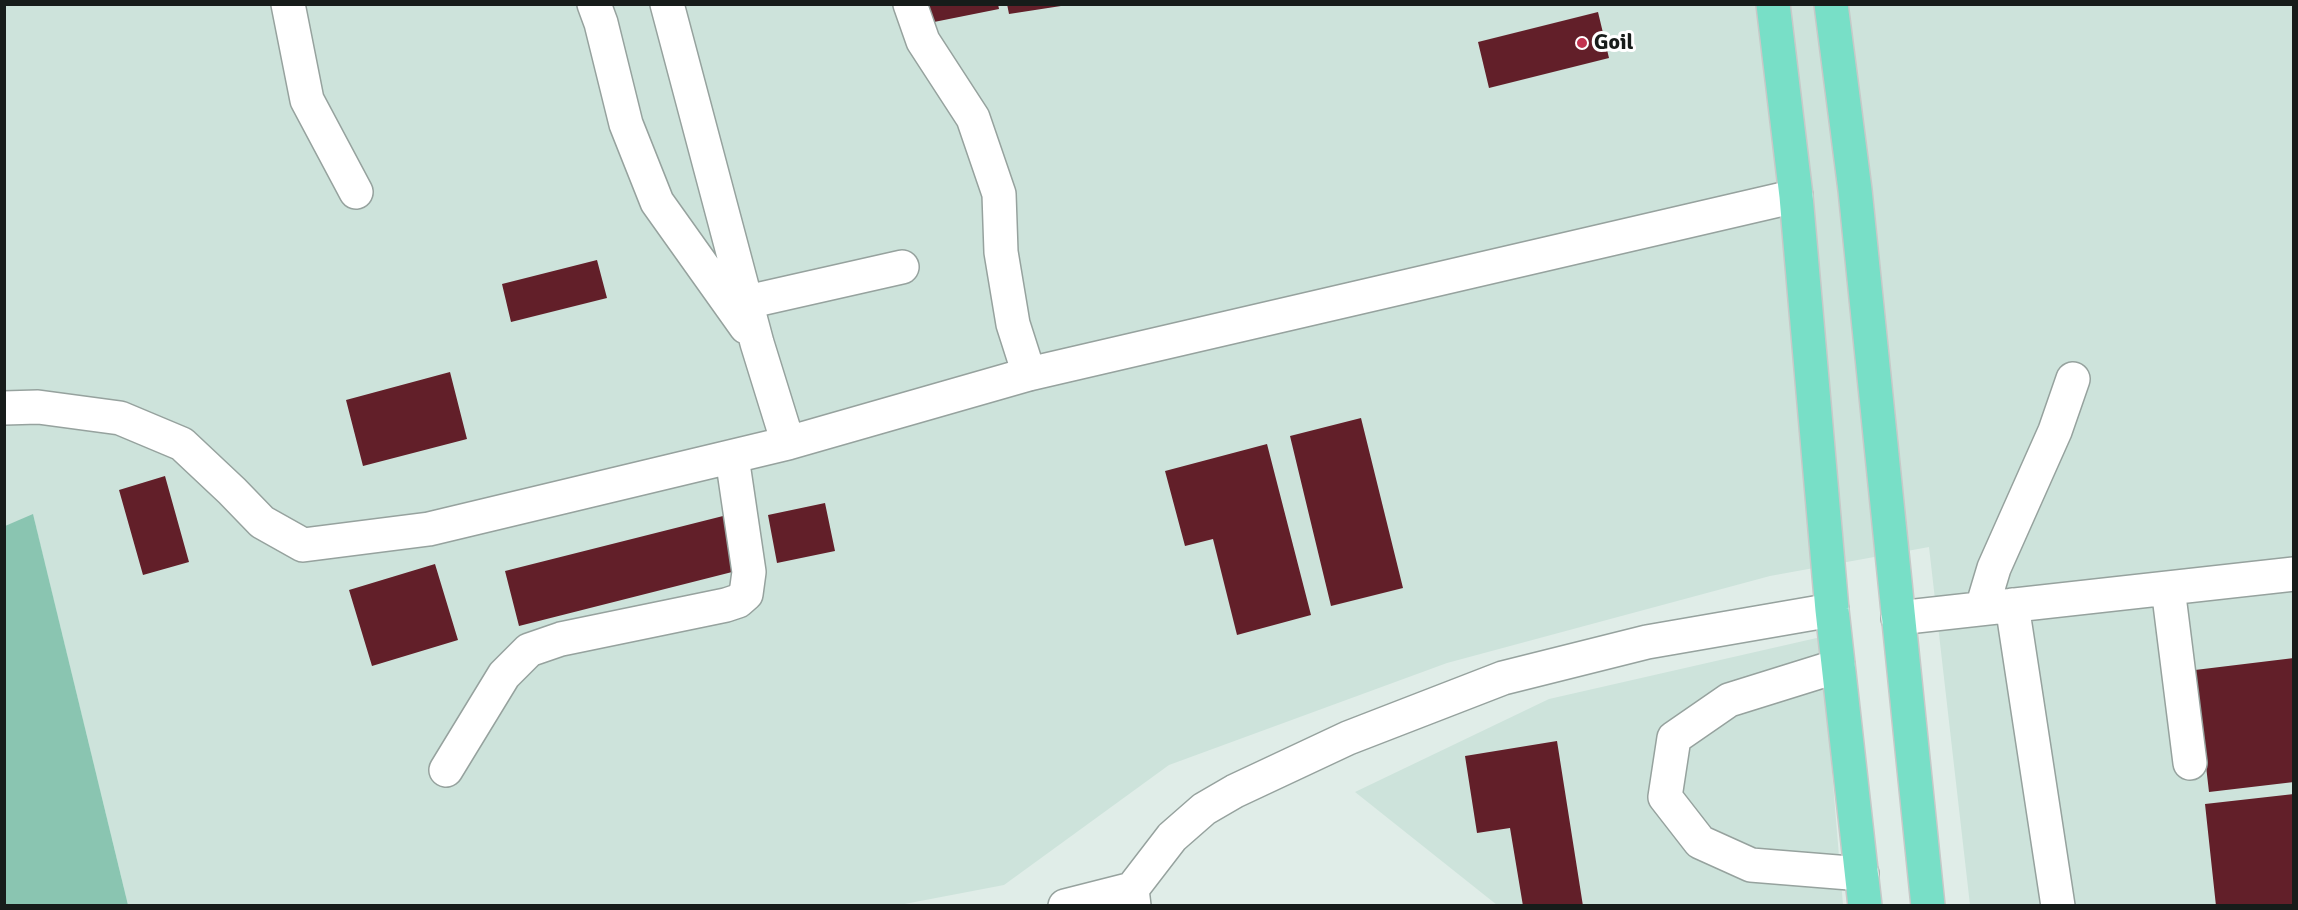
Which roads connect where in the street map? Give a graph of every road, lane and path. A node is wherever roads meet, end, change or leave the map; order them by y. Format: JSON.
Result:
{"nodes":[{"id":1,"x":288,"y":4,"type":"edge"},
{"id":2,"x":594,"y":4,"type":"edge"},
{"id":3,"x":667,"y":4,"type":"edge"},
{"id":4,"x":910,"y":4,"type":"edge"},
{"id":5,"x":1773,"y":4,"type":"edge"},
{"id":6,"x":1831,"y":4,"type":"edge"},
{"id":7,"x":356,"y":192,"type":"dead end"},
{"id":8,"x":1796,"y":196,"type":"junction"},
{"id":9,"x":902,"y":267,"type":"dead end"},
{"id":10,"x":747,"y":302,"type":"junction"},
{"id":11,"x":757,"y":343,"type":"junction"},
{"id":12,"x":1029,"y":374,"type":"junction"},
{"id":13,"x":2073,"y":379,"type":"dead end"},
{"id":14,"x":4,"y":408,"type":"edge"},
{"id":15,"x":788,"y":443,"type":"junction"},
{"id":16,"x":732,"y":457,"type":"junction"},
{"id":17,"x":2294,"y":574,"type":"edge"},
{"id":18,"x":2168,"y":588,"type":"junction"},
{"id":19,"x":1997,"y":607,"type":"junction"},
{"id":20,"x":1832,"y":610,"type":"junction"},
{"id":21,"x":1898,"y":618,"type":"junction"},
{"id":22,"x":1838,"y":666,"type":"junction"},
{"id":23,"x":2190,"y":763,"type":"dead end"},
{"id":24,"x":446,"y":770,"type":"dead end"},
{"id":25,"x":1863,"y":890,"type":"edge"},
{"id":26,"x":1133,"y":897,"type":"edge"},
{"id":27,"x":1065,"y":906,"type":"edge"},
{"id":28,"x":1928,"y":906,"type":"edge"},
{"id":29,"x":2058,"y":906,"type":"edge"}],
"edges":[{"from":1,"to":7,"type":"street"},
{"from":2,"to":11,"type":"street"},
{"from":3,"to":10,"type":"street"},
{"from":4,"to":12,"type":"street"},
{"from":5,"to":8,"type":"main road"},
{"from":6,"to":21,"type":"main road"},
{"from":8,"to":12,"type":"street"},
{"from":8,"to":20,"type":"main road"},
{"from":9,"to":10,"type":"street"},
{"from":10,"to":11,"type":"street"},
{"from":11,"to":15,"type":"street"},
{"from":12,"to":15,"type":"street"},
{"from":13,"to":19,"type":"street"},
{"from":14,"to":16,"type":"street"},
{"from":15,"to":16,"type":"street"},
{"from":16,"to":24,"type":"street"},
{"from":17,"to":18,"type":"street"},
{"from":18,"to":19,"type":"street"},
{"from":18,"to":23,"type":"street"},
{"from":19,"to":21,"type":"street"},
{"from":19,"to":29,"type":"street"},
{"from":20,"to":22,"type":"main road"},
{"from":20,"to":26,"type":"street"},
{"from":21,"to":28,"type":"main road"},
{"from":22,"to":25,"type":"main road"},
{"from":22,"to":25,"type":"street"},
{"from":26,"to":27,"type":"street"}]}
